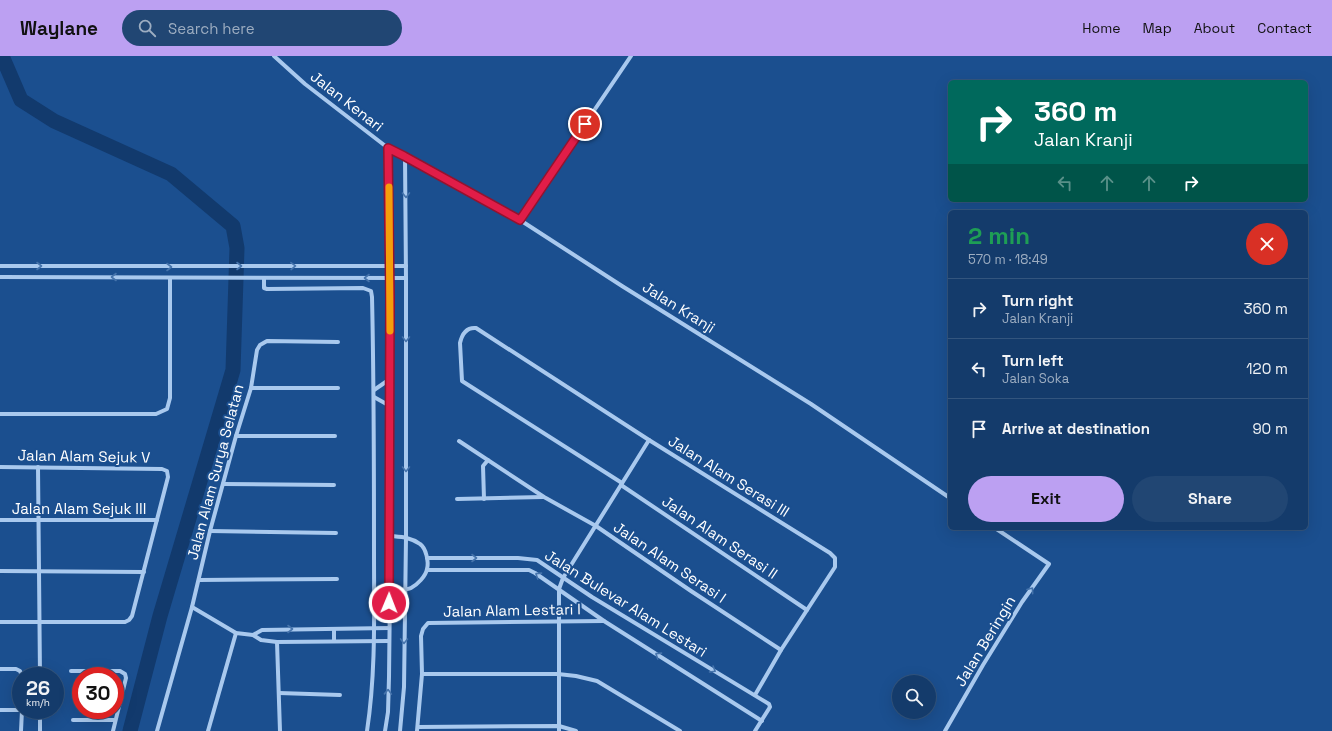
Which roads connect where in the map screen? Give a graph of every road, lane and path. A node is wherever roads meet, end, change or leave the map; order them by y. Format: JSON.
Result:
{"nodes":[{"id":1,"x":274,"y":56,"type":"edge"},
{"id":2,"x":630,"y":56,"type":"edge"},
{"id":3,"x":388,"y":148,"type":"junction"},
{"id":4,"x":404,"y":156,"type":"junction"},
{"id":5,"x":520,"y":220,"type":"junction"},
{"id":6,"x":389,"y":265,"type":"junction"},
{"id":7,"x":0,"y":266,"type":"edge"},
{"id":8,"x":406,"y":266,"type":"junction"},
{"id":9,"x":0,"y":277,"type":"edge"},
{"id":10,"x":170,"y":278,"type":"junction"},
{"id":11,"x":264,"y":278,"type":"junction"},
{"id":12,"x":390,"y":278,"type":"junction"},
{"id":13,"x":406,"y":278,"type":"junction"},
{"id":14,"x":476,"y":328,"type":"joint"},
{"id":15,"x":338,"y":342,"type":"dead end"},
{"id":16,"x":390,"y":379,"type":"junction"},
{"id":17,"x":251,"y":388,"type":"junction"},
{"id":18,"x":338,"y":388,"type":"dead end"},
{"id":19,"x":374,"y":390,"type":"junction"},
{"id":20,"x":374,"y":397,"type":"junction"},
{"id":21,"x":390,"y":406,"type":"junction"},
{"id":22,"x":0,"y":414,"type":"edge"},
{"id":23,"x":236,"y":436,"type":"junction"},
{"id":24,"x":335,"y":436,"type":"dead end"},
{"id":25,"x":649,"y":440,"type":"junction"},
{"id":26,"x":459,"y":441,"type":"dead end"},
{"id":27,"x":488,"y":460,"type":"junction"},
{"id":28,"x":0,"y":467,"type":"edge"},
{"id":29,"x":38,"y":467,"type":"junction"},
{"id":30,"x":223,"y":484,"type":"junction"},
{"id":31,"x":621,"y":484,"type":"junction"},
{"id":32,"x":334,"y":485,"type":"dead end"},
{"id":33,"x":544,"y":497,"type":"junction"},
{"id":34,"x":948,"y":497,"type":"edge"},
{"id":35,"x":484,"y":498,"type":"junction"},
{"id":36,"x":457,"y":499,"type":"dead end"},
{"id":37,"x":0,"y":520,"type":"edge"},
{"id":38,"x":38,"y":520,"type":"junction"},
{"id":39,"x":157,"y":520,"type":"junction"},
{"id":40,"x":596,"y":526,"type":"junction"},
{"id":41,"x":998,"y":530,"type":"edge"},
{"id":42,"x":210,"y":531,"type":"junction"},
{"id":43,"x":336,"y":533,"type":"dead end"},
{"id":44,"x":390,"y":536,"type":"junction"},
{"id":45,"x":406,"y":538,"type":"junction"},
{"id":46,"x":427,"y":558,"type":"junction"},
{"id":47,"x":428,"y":570,"type":"junction"},
{"id":48,"x":0,"y":571,"type":"edge"},
{"id":49,"x":39,"y":571,"type":"junction"},
{"id":50,"x":144,"y":572,"type":"junction"},
{"id":51,"x":563,"y":578,"type":"junction"},
{"id":52,"x":337,"y":579,"type":"dead end"},
{"id":53,"x":198,"y":580,"type":"junction"},
{"id":54,"x":390,"y":589,"type":"junction"},
{"id":55,"x":405,"y":589,"type":"junction"},
{"id":56,"x":559,"y":589,"type":"junction"},
{"id":57,"x":192,"y":607,"type":"junction"},
{"id":58,"x":807,"y":610,"type":"junction"},
{"id":59,"x":40,"y":621,"type":"junction"},
{"id":60,"x":604,"y":621,"type":"junction"},
{"id":61,"x":0,"y":622,"type":"edge"},
{"id":62,"x":560,"y":622,"type":"junction"},
{"id":63,"x":389,"y":628,"type":"junction"},
{"id":64,"x":334,"y":629,"type":"junction"},
{"id":65,"x":374,"y":629,"type":"junction"},
{"id":66,"x":236,"y":633,"type":"junction"},
{"id":67,"x":253,"y":635,"type":"junction"},
{"id":68,"x":334,"y":641,"type":"junction"},
{"id":69,"x":373,"y":641,"type":"junction"},
{"id":70,"x":388,"y":641,"type":"junction"},
{"id":71,"x":277,"y":642,"type":"junction"},
{"id":72,"x":781,"y":650,"type":"junction"},
{"id":73,"x":40,"y":667,"type":"edge"},
{"id":74,"x":0,"y":669,"type":"edge"},
{"id":75,"x":12,"y":669,"type":"edge"},
{"id":76,"x":71,"y":671,"type":"dead end"},
{"id":77,"x":422,"y":674,"type":"junction"},
{"id":78,"x":558,"y":674,"type":"junction"},
{"id":79,"x":279,"y":693,"type":"junction"},
{"id":80,"x":340,"y":695,"type":"dead end"},
{"id":81,"x":755,"y":695,"type":"junction"},
{"id":82,"x":0,"y":710,"type":"edge"},
{"id":83,"x":12,"y":710,"type":"edge"},
{"id":84,"x":21,"y":719,"type":"edge"},
{"id":85,"x":40,"y":719,"type":"edge"},
{"id":86,"x":73,"y":720,"type":"dead end"},
{"id":87,"x":115,"y":720,"type":"junction"},
{"id":88,"x":762,"y":721,"type":"junction"},
{"id":89,"x":559,"y":726,"type":"junction"},
{"id":90,"x":418,"y":729,"type":"edge"},
{"id":91,"x":21,"y":731,"type":"edge"},
{"id":92,"x":40,"y":731,"type":"edge"},
{"id":93,"x":113,"y":731,"type":"edge"},
{"id":94,"x":157,"y":731,"type":"edge"},
{"id":95,"x":208,"y":731,"type":"edge"},
{"id":96,"x":280,"y":731,"type":"edge"},
{"id":97,"x":367,"y":731,"type":"edge"},
{"id":98,"x":385,"y":731,"type":"edge"},
{"id":99,"x":400,"y":731,"type":"edge"},
{"id":100,"x":559,"y":731,"type":"edge"},
{"id":101,"x":576,"y":731,"type":"edge"},
{"id":102,"x":680,"y":731,"type":"edge"},
{"id":103,"x":755,"y":731,"type":"edge"},
{"id":104,"x":945,"y":731,"type":"edge"}],
"edges":[{"from":1,"to":3,"type":"street","name":"Jalan Kenari"},
{"from":2,"to":5,"type":"street"},
{"from":3,"to":4,"type":"street","name":"Jalan Kranji"},
{"from":3,"to":6,"type":"street"},
{"from":4,"to":5,"type":"street","name":"Jalan Kranji"},
{"from":4,"to":8,"type":"street","one_way":true},
{"from":5,"to":34,"type":"street","name":"Jalan Kranji"},
{"from":7,"to":6,"type":"street","one_way":true},
{"from":6,"to":8,"type":"street"},
{"from":6,"to":12,"type":"street"},
{"from":8,"to":13,"type":"street"},
{"from":10,"to":9,"type":"street","one_way":true},
{"from":10,"to":11,"type":"street"},
{"from":10,"to":22,"type":"street"},
{"from":12,"to":11,"type":"street","one_way":true},
{"from":11,"to":19,"type":"street"},
{"from":12,"to":13,"type":"street"},
{"from":12,"to":16,"type":"street"},
{"from":13,"to":45,"type":"street","one_way":true},
{"from":14,"to":25,"type":"street","name":"Jalan Alam Serasi III"},
{"from":14,"to":31,"type":"street","name":"Jalan Alam Serasi II"},
{"from":15,"to":17,"type":"street","name":"Jalan Alam Surya Selatan"},
{"from":16,"to":19,"type":"street"},
{"from":16,"to":21,"type":"street"},
{"from":17,"to":18,"type":"street"},
{"from":17,"to":23,"type":"street","name":"Jalan Alam Surya Selatan"},
{"from":19,"to":20,"type":"street"},
{"from":20,"to":21,"type":"street"},
{"from":20,"to":65,"type":"street"},
{"from":21,"to":44,"type":"street"},
{"from":23,"to":24,"type":"street"},
{"from":23,"to":30,"type":"street","name":"Jalan Alam Surya Selatan"},
{"from":25,"to":31,"type":"street"},
{"from":25,"to":58,"type":"street","name":"Jalan Alam Serasi III"},
{"from":26,"to":27,"type":"street","name":"Jalan Alam Serasi I"},
{"from":27,"to":33,"type":"street","name":"Jalan Alam Serasi I"},
{"from":27,"to":35,"type":"street"},
{"from":28,"to":29,"type":"street","name":"Jalan Alam Sejuk V"},
{"from":29,"to":38,"type":"street"},
{"from":29,"to":39,"type":"street","name":"Jalan Alam Sejuk V"},
{"from":30,"to":32,"type":"street"},
{"from":30,"to":42,"type":"street","name":"Jalan Alam Surya Selatan"},
{"from":31,"to":40,"type":"street"},
{"from":31,"to":58,"type":"street","name":"Jalan Alam Serasi II"},
{"from":33,"to":35,"type":"street"},
{"from":33,"to":40,"type":"street","name":"Jalan Alam Serasi I"},
{"from":35,"to":36,"type":"street"},
{"from":37,"to":38,"type":"street","name":"Jalan Alam Sejuk III"},
{"from":38,"to":39,"type":"street","name":"Jalan Alam Sejuk III"},
{"from":38,"to":49,"type":"street"},
{"from":39,"to":50,"type":"street"},
{"from":40,"to":51,"type":"street"},
{"from":40,"to":72,"type":"street","name":"Jalan Alam Serasi I"},
{"from":104,"to":41,"type":"street","name":"Jalan Beringin","one_way":true},
{"from":42,"to":43,"type":"street"},
{"from":42,"to":53,"type":"street","name":"Jalan Alam Surya Selatan"},
{"from":44,"to":45,"type":"street"},
{"from":44,"to":54,"type":"street"},
{"from":45,"to":46,"type":"street"},
{"from":45,"to":55,"type":"street"},
{"from":46,"to":47,"type":"street"},
{"from":46,"to":51,"type":"street","name":"Jalan Bulevar Alam Lestari","one_way":true},
{"from":47,"to":55,"type":"street"},
{"from":56,"to":47,"type":"street","name":"Jalan Bulevar Alam Lestari","one_way":true},
{"from":48,"to":49,"type":"street"},
{"from":49,"to":50,"type":"street"},
{"from":49,"to":59,"type":"street"},
{"from":50,"to":59,"type":"street"},
{"from":51,"to":56,"type":"street"},
{"from":51,"to":81,"type":"street","name":"Jalan Bulevar Alam Lestari","one_way":true},
{"from":52,"to":53,"type":"street"},
{"from":53,"to":57,"type":"street","name":"Jalan Alam Surya Selatan"},
{"from":54,"to":55,"type":"street"},
{"from":54,"to":63,"type":"street"},
{"from":55,"to":99,"type":"street","one_way":true},
{"from":56,"to":60,"type":"street","name":"Jalan Bulevar Alam Lestari"},
{"from":56,"to":62,"type":"street"},
{"from":57,"to":66,"type":"street"},
{"from":57,"to":94,"type":"street","name":"Jalan Alam Surya Selatan"},
{"from":58,"to":72,"type":"street","name":"Jalan Alam Serasi III"},
{"from":59,"to":61,"type":"street"},
{"from":59,"to":73,"type":"street"},
{"from":60,"to":62,"type":"street","name":"Jalan Alam Lestari I"},
{"from":88,"to":60,"type":"street","name":"Jalan Bulevar Alam Lestari","one_way":true},
{"from":62,"to":77,"type":"street","name":"Jalan Alam Lestari I"},
{"from":62,"to":78,"type":"street"},
{"from":63,"to":65,"type":"street"},
{"from":63,"to":70,"type":"street"},
{"from":64,"to":65,"type":"street"},
{"from":67,"to":64,"type":"street","one_way":true},
{"from":64,"to":68,"type":"street"},
{"from":65,"to":69,"type":"street"},
{"from":66,"to":67,"type":"street"},
{"from":66,"to":95,"type":"street"},
{"from":67,"to":71,"type":"street"},
{"from":68,"to":69,"type":"street"},
{"from":68,"to":71,"type":"street"},
{"from":69,"to":70,"type":"street"},
{"from":69,"to":97,"type":"street"},
{"from":98,"to":70,"type":"street","one_way":true},
{"from":71,"to":79,"type":"street"},
{"from":72,"to":81,"type":"street","name":"Jalan Alam Serasi III"},
{"from":74,"to":75,"type":"street"},
{"from":76,"to":87,"type":"street"},
{"from":77,"to":78,"type":"street"},
{"from":77,"to":90,"type":"street"},
{"from":78,"to":89,"type":"street"},
{"from":78,"to":102,"type":"street"},
{"from":79,"to":80,"type":"street"},
{"from":79,"to":96,"type":"street"},
{"from":81,"to":88,"type":"street","name":"Jalan Bulevar Alam Lestari"},
{"from":82,"to":83,"type":"street"},
{"from":84,"to":91,"type":"street"},
{"from":85,"to":92,"type":"street"},
{"from":86,"to":87,"type":"street"},
{"from":87,"to":93,"type":"street"},
{"from":88,"to":103,"type":"street"},
{"from":89,"to":90,"type":"street"},
{"from":89,"to":100,"type":"street"},
{"from":89,"to":101,"type":"street"}]}
